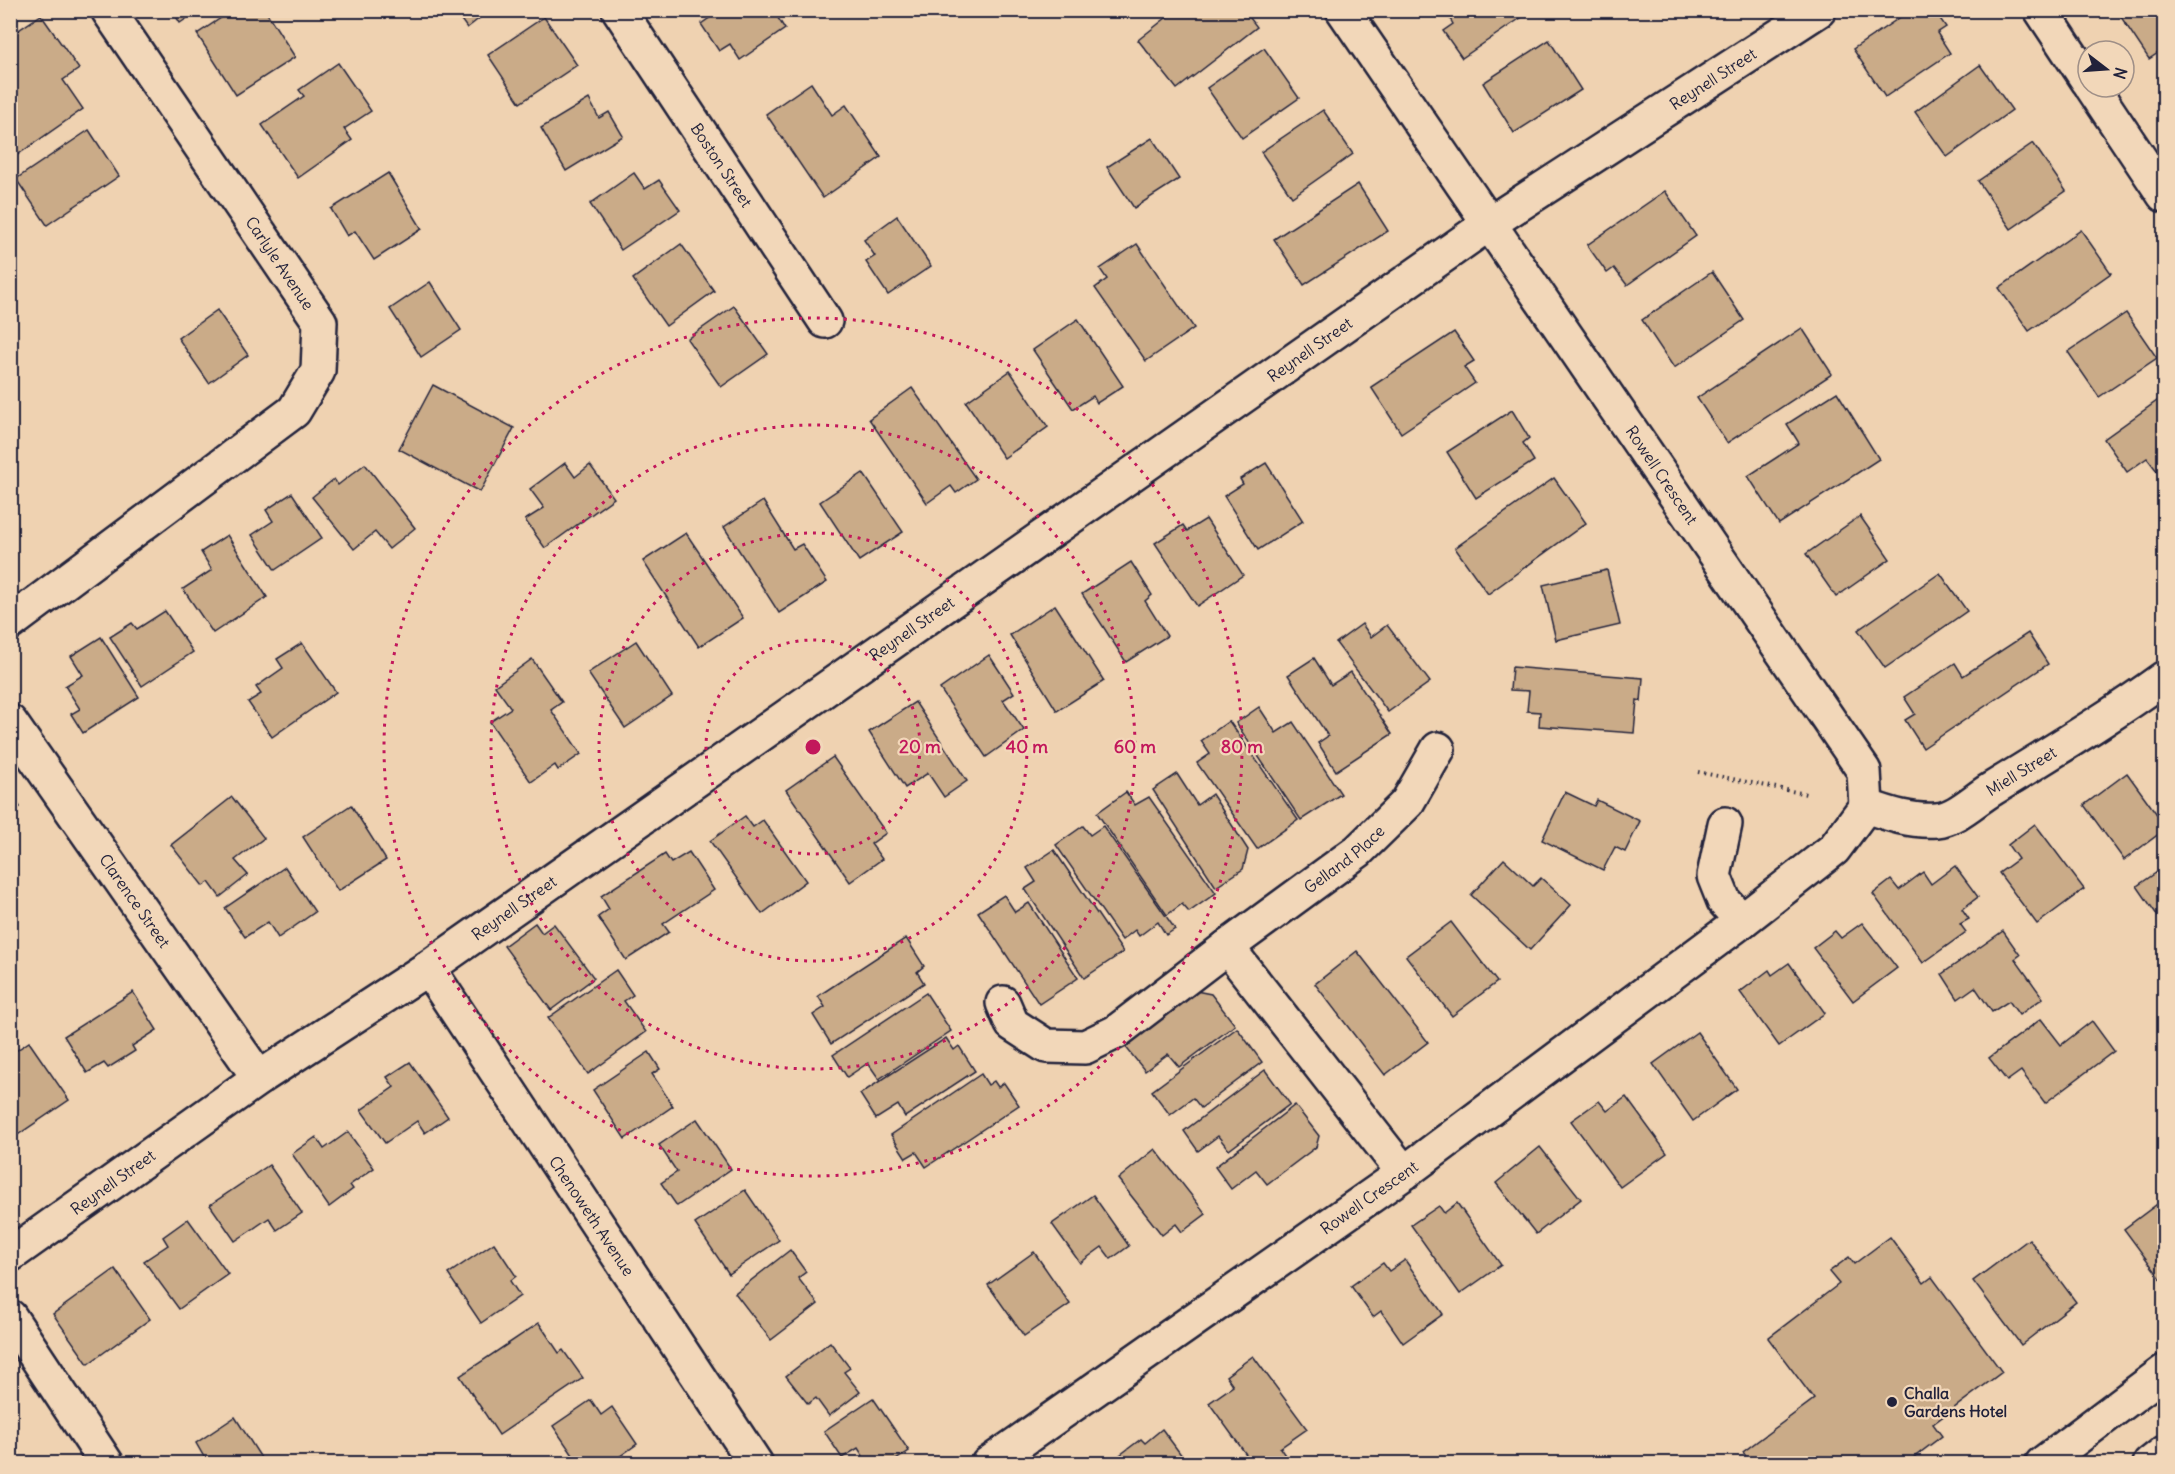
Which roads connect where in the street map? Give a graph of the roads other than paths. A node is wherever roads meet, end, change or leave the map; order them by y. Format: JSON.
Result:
{"nodes":[{"id":1,"x":108,"y":10,"type":"edge"},
{"id":2,"x":619,"y":10,"type":"edge"},
{"id":3,"x":1343,"y":10,"type":"edge"},
{"id":4,"x":1819,"y":10,"type":"edge"},
{"id":5,"x":2041,"y":10,"type":"edge"},
{"id":6,"x":2076,"y":63,"type":"edge"},
{"id":7,"x":2100,"y":99,"type":"edge"},
{"id":8,"x":2164,"y":195,"type":"edge"},
{"id":9,"x":1490,"y":223,"type":"junction"},
{"id":10,"x":825,"y":321,"type":"dead end"},
{"id":11,"x":10,"y":623,"type":"edge"},
{"id":12,"x":2164,"y":678,"type":"edge"},
{"id":13,"x":10,"y":722,"type":"edge"},
{"id":14,"x":1438,"y":749,"type":"dead end"},
{"id":15,"x":1866,"y":806,"type":"junction"},
{"id":16,"x":1725,"y":824,"type":"dead end"},
{"id":17,"x":1742,"y":921,"type":"junction"},
{"id":18,"x":1227,"y":947,"type":"junction"},
{"id":19,"x":428,"y":968,"type":"junction"},
{"id":20,"x":1003,"y":1003,"type":"dead end"},
{"id":21,"x":259,"y":1078,"type":"junction"},
{"id":22,"x":1404,"y":1173,"type":"junction"},
{"id":23,"x":10,"y":1255,"type":"edge"},
{"id":24,"x":10,"y":1317,"type":"edge"},
{"id":25,"x":2164,"y":1372,"type":"edge"},
{"id":26,"x":2164,"y":1453,"type":"edge"},
{"id":27,"x":107,"y":1464,"type":"edge"},
{"id":28,"x":756,"y":1464,"type":"edge"},
{"id":29,"x":988,"y":1464,"type":"edge"},
{"id":30,"x":2042,"y":1464,"type":"edge"},
{"id":31,"x":2150,"y":1464,"type":"edge"}],
"edges":[{"from":1,"to":11,"type":"street","name":"Carlyle Avenue"},
{"from":2,"to":10,"type":"street","name":"Boston Street"},
{"from":3,"to":9,"type":"street","name":"Rowell Crescent"},
{"from":4,"to":9,"type":"street","name":"Reynell Street"},
{"from":5,"to":6,"type":"street"},
{"from":7,"to":8,"type":"street"},
{"from":9,"to":15,"type":"street","name":"Rowell Crescent"},
{"from":9,"to":19,"type":"street","name":"Reynell Street"},
{"from":12,"to":15,"type":"street","name":"Miell Street"},
{"from":13,"to":21,"type":"street","name":"Clarence Street"},
{"from":14,"to":18,"type":"street","name":"Gelland Place"},
{"from":15,"to":17,"type":"street","name":"Rowell Crescent"},
{"from":16,"to":17,"type":"street"},
{"from":17,"to":22,"type":"street","name":"Rowell Crescent"},
{"from":18,"to":20,"type":"street","name":"Gelland Place"},
{"from":18,"to":22,"type":"street"},
{"from":19,"to":21,"type":"street","name":"Reynell Street"},
{"from":19,"to":28,"type":"street","name":"Chenoweth Avenue"},
{"from":21,"to":23,"type":"street","name":"Reynell Street"},
{"from":22,"to":29,"type":"street","name":"Rowell Crescent"},
{"from":24,"to":27,"type":"street"},
{"from":25,"to":30,"type":"street"},
{"from":26,"to":31,"type":"street"}]}
